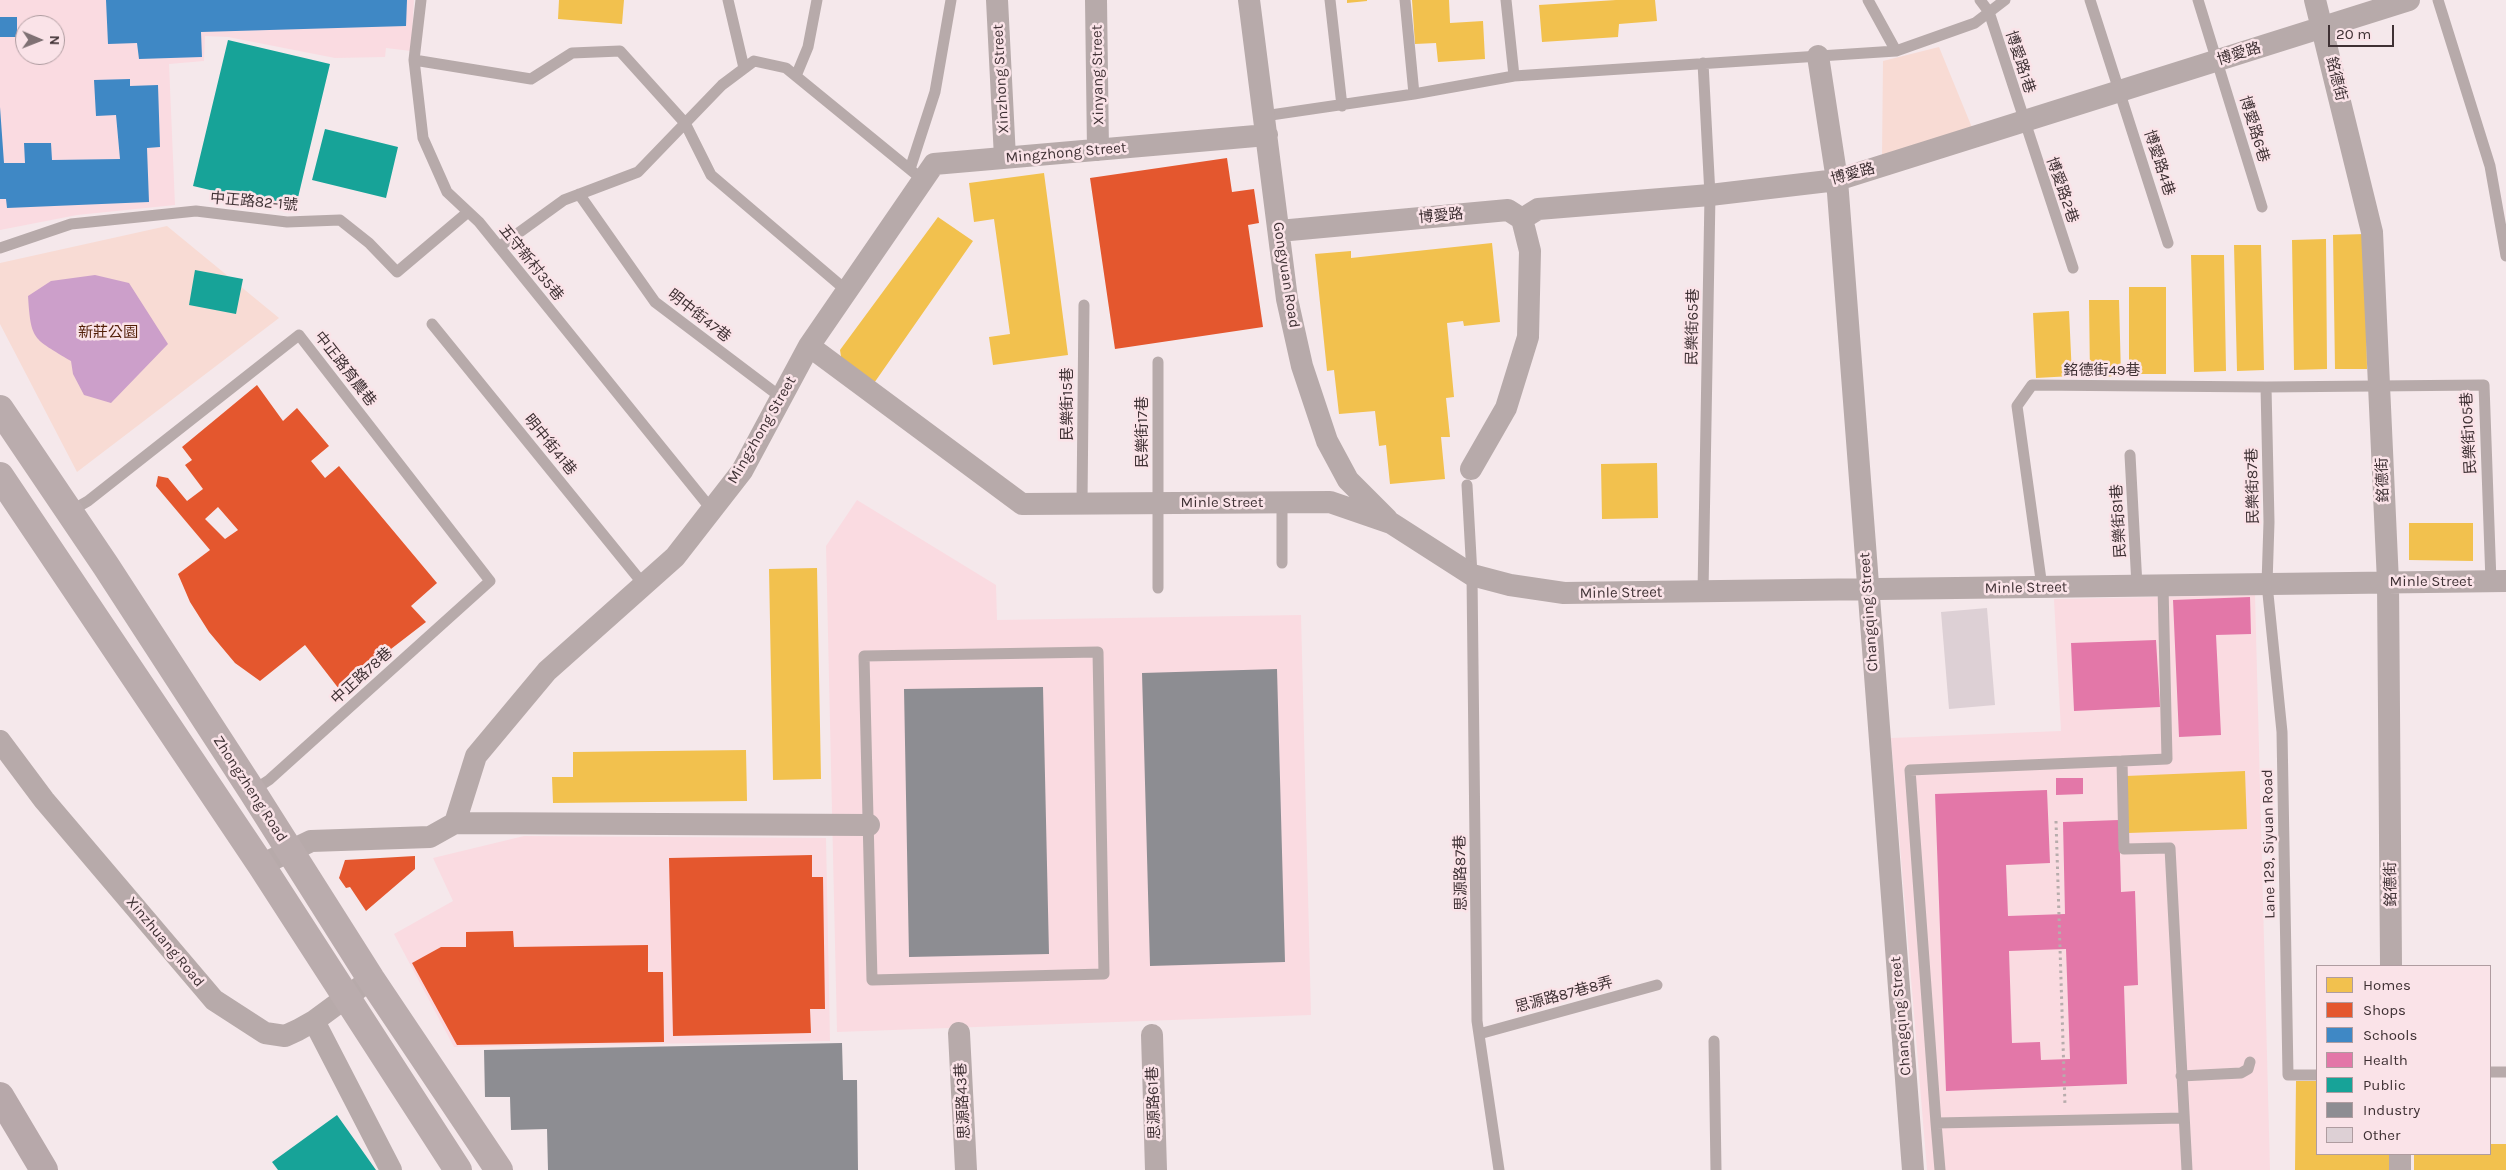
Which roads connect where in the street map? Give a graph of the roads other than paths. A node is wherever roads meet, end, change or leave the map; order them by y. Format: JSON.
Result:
{"nodes":[{"id":1,"x":422,"y":0,"type":"edge"},
{"id":2,"x":728,"y":0,"type":"edge"},
{"id":3,"x":816,"y":0,"type":"edge"},
{"id":4,"x":951,"y":0,"type":"edge"},
{"id":5,"x":997,"y":0,"type":"edge"},
{"id":6,"x":1096,"y":0,"type":"edge"},
{"id":7,"x":1249,"y":0,"type":"edge"},
{"id":8,"x":1330,"y":0,"type":"edge"},
{"id":9,"x":1405,"y":0,"type":"edge"},
{"id":10,"x":1506,"y":0,"type":"edge"},
{"id":11,"x":1868,"y":0,"type":"edge"},
{"id":12,"x":1980,"y":0,"type":"edge"},
{"id":13,"x":2005,"y":0,"type":"edge"},
{"id":14,"x":2090,"y":0,"type":"edge"},
{"id":15,"x":2198,"y":0,"type":"edge"},
{"id":16,"x":2315,"y":0,"type":"edge"},
{"id":17,"x":2409,"y":0,"type":"edge"},
{"id":18,"x":2438,"y":0,"type":"edge"},
{"id":19,"x":1988,"y":12,"type":"junction"},
{"id":20,"x":2323,"y":27,"type":"junction"},
{"id":21,"x":1896,"y":51,"type":"junction"},
{"id":22,"x":1818,"y":56,"type":"junction"},
{"id":23,"x":414,"y":60,"type":"junction"},
{"id":24,"x":2217,"y":61,"type":"junction"},
{"id":25,"x":1703,"y":63,"type":"junction"},
{"id":26,"x":744,"y":68,"type":"junction"},
{"id":27,"x":796,"y":76,"type":"junction"},
{"id":28,"x":1514,"y":76,"type":"junction"},
{"id":29,"x":2120,"y":91,"type":"junction"},
{"id":30,"x":1414,"y":94,"type":"junction"},
{"id":31,"x":1342,"y":106,"type":"junction"},
{"id":32,"x":2024,"y":121,"type":"junction"},
{"id":33,"x":685,"y":123,"type":"junction"},
{"id":34,"x":1266,"y":126,"type":"junction"},
{"id":35,"x":1098,"y":150,"type":"junction"},
{"id":36,"x":1005,"y":158,"type":"junction"},
{"id":37,"x":916,"y":174,"type":"junction"},
{"id":38,"x":1837,"y":180,"type":"junction"},
{"id":39,"x":579,"y":194,"type":"junction"},
{"id":40,"x":1710,"y":195,"type":"junction"},
{"id":41,"x":2262,"y":207,"type":"dead end"},
{"id":42,"x":468,"y":212,"type":"junction"},
{"id":43,"x":1522,"y":219,"type":"junction"},
{"id":44,"x":1279,"y":231,"type":"junction"},
{"id":45,"x":2168,"y":243,"type":"dead end"},
{"id":46,"x":500,"y":247,"type":"junction"},
{"id":47,"x":0,"y":248,"type":"edge"},
{"id":48,"x":2506,"y":256,"type":"edge"},
{"id":49,"x":2073,"y":268,"type":"dead end"},
{"id":50,"x":847,"y":291,"type":"junction"},
{"id":51,"x":1084,"y":304,"type":"dead end"},
{"id":52,"x":432,"y":324,"type":"dead end"},
{"id":53,"x":809,"y":346,"type":"junction"},
{"id":54,"x":1158,"y":362,"type":"dead end"},
{"id":55,"x":2380,"y":386,"type":"junction"},
{"id":56,"x":2266,"y":387,"type":"junction"},
{"id":57,"x":782,"y":398,"type":"junction"},
{"id":58,"x":0,"y":409,"type":"edge"},
{"id":59,"x":2130,"y":456,"type":"dead end"},
{"id":60,"x":0,"y":476,"type":"edge"},
{"id":61,"x":1469,"y":477,"type":"joint"},
{"id":62,"x":1282,"y":502,"type":"junction"},
{"id":63,"x":1082,"y":503,"type":"junction"},
{"id":64,"x":1159,"y":503,"type":"junction"},
{"id":65,"x":712,"y":510,"type":"junction"},
{"id":66,"x":69,"y":512,"type":"junction"},
{"id":67,"x":1391,"y":523,"type":"junction"},
{"id":68,"x":1282,"y":563,"type":"dead end"},
{"id":69,"x":1472,"y":575,"type":"junction"},
{"id":70,"x":490,"y":580,"type":"joint"},
{"id":71,"x":2499,"y":581,"type":"edge"},
{"id":72,"x":2388,"y":582,"type":"junction"},
{"id":73,"x":644,"y":584,"type":"junction"},
{"id":74,"x":2267,"y":584,"type":"junction"},
{"id":75,"x":2137,"y":586,"type":"junction"},
{"id":76,"x":2163,"y":586,"type":"junction"},
{"id":77,"x":2042,"y":587,"type":"junction"},
{"id":78,"x":1158,"y":588,"type":"dead end"},
{"id":79,"x":1867,"y":590,"type":"junction"},
{"id":80,"x":1703,"y":592,"type":"junction"},
{"id":81,"x":0,"y":741,"type":"edge"},
{"id":82,"x":2122,"y":761,"type":"junction"},
{"id":83,"x":252,"y":790,"type":"junction"},
{"id":84,"x":456,"y":823,"type":"junction"},
{"id":85,"x":869,"y":825,"type":"junction"},
{"id":86,"x":289,"y":849,"type":"junction"},
{"id":87,"x":260,"y":865,"type":"junction"},
{"id":88,"x":2391,"y":965,"type":"edge"},
{"id":89,"x":371,"y":979,"type":"junction"},
{"id":90,"x":1656,"y":985,"type":"dead end"},
{"id":91,"x":346,"y":998,"type":"junction"},
{"id":92,"x":314,"y":1021,"type":"junction"},
{"id":93,"x":959,"y":1033,"type":"dead end"},
{"id":94,"x":1479,"y":1034,"type":"junction"},
{"id":95,"x":1152,"y":1035,"type":"dead end"},
{"id":96,"x":1714,"y":1041,"type":"dead end"},
{"id":97,"x":2250,"y":1062,"type":"dead end"},
{"id":98,"x":2491,"y":1072,"type":"edge"},
{"id":99,"x":2506,"y":1072,"type":"edge"},
{"id":100,"x":2316,"y":1075,"type":"edge"},
{"id":101,"x":2181,"y":1076,"type":"junction"},
{"id":102,"x":0,"y":1096,"type":"edge"},
{"id":103,"x":2184,"y":1118,"type":"junction"},
{"id":104,"x":1936,"y":1123,"type":"junction"},
{"id":105,"x":2400,"y":1155,"type":"edge"},
{"id":106,"x":44,"y":1170,"type":"edge"},
{"id":107,"x":391,"y":1170,"type":"edge"},
{"id":108,"x":458,"y":1170,"type":"edge"},
{"id":109,"x":499,"y":1170,"type":"edge"},
{"id":110,"x":966,"y":1170,"type":"edge"},
{"id":111,"x":1156,"y":1170,"type":"edge"},
{"id":112,"x":1499,"y":1170,"type":"edge"},
{"id":113,"x":1716,"y":1170,"type":"edge"},
{"id":114,"x":1913,"y":1170,"type":"edge"},
{"id":115,"x":1940,"y":1170,"type":"edge"},
{"id":116,"x":2187,"y":1170,"type":"edge"},
{"id":117,"x":2400,"y":1170,"type":"edge"}],
"edges":[{"from":1,"to":23,"type":"lane","name":"五守新村35巷"},
{"from":2,"to":26,"type":"lane"},
{"from":3,"to":27,"type":"lane"},
{"from":4,"to":37,"type":"lane"},
{"from":5,"to":36,"type":"street","name":"Xinzhong Street"},
{"from":6,"to":35,"type":"street","name":"Xinyang Street"},
{"from":7,"to":34,"type":"street","name":"Gongyuan Road"},
{"from":8,"to":31,"type":"lane"},
{"from":9,"to":30,"type":"lane"},
{"from":10,"to":28,"type":"lane"},
{"from":11,"to":21,"type":"lane"},
{"from":12,"to":19,"type":"lane","name":"博愛路1巷"},
{"from":13,"to":19,"type":"lane"},
{"from":14,"to":29,"type":"lane","name":"博愛路4巷"},
{"from":15,"to":24,"type":"lane","name":"博愛路6巷"},
{"from":16,"to":20,"type":"street","name":"銘德街"},
{"from":17,"to":20,"type":"street","name":"博愛路"},
{"from":18,"to":48,"type":"lane"},
{"from":19,"to":21,"type":"lane"},
{"from":19,"to":32,"type":"lane","name":"博愛路1巷"},
{"from":20,"to":24,"type":"street","name":"博愛路"},
{"from":20,"to":55,"type":"street","name":"銘德街"},
{"from":21,"to":22,"type":"lane"},
{"from":22,"to":25,"type":"lane"},
{"from":22,"to":38,"type":"street","name":"Changqing Street"},
{"from":23,"to":33,"type":"lane"},
{"from":23,"to":42,"type":"lane","name":"五守新村35巷"},
{"from":24,"to":29,"type":"street","name":"博愛路"},
{"from":24,"to":41,"type":"lane","name":"博愛路6巷"},
{"from":25,"to":28,"type":"lane"},
{"from":25,"to":40,"type":"lane","name":"民樂街65巷"},
{"from":26,"to":27,"type":"lane"},
{"from":26,"to":33,"type":"lane"},
{"from":27,"to":37,"type":"lane"},
{"from":28,"to":30,"type":"lane"},
{"from":29,"to":32,"type":"street","name":"博愛路"},
{"from":29,"to":45,"type":"lane","name":"博愛路4巷"},
{"from":30,"to":31,"type":"lane"},
{"from":31,"to":34,"type":"lane"},
{"from":32,"to":38,"type":"street","name":"博愛路"},
{"from":32,"to":49,"type":"lane","name":"博愛路2巷"},
{"from":33,"to":39,"type":"lane"},
{"from":33,"to":50,"type":"lane"},
{"from":34,"to":35,"type":"street","name":"Mingzhong Street"},
{"from":34,"to":44,"type":"street","name":"Gongyuan Road"},
{"from":35,"to":36,"type":"street","name":"Mingzhong Street"},
{"from":36,"to":37,"type":"street","name":"Mingzhong Street"},
{"from":37,"to":50,"type":"street","name":"Mingzhong Street"},
{"from":38,"to":40,"type":"street","name":"博愛路"},
{"from":38,"to":79,"type":"street","name":"Changqing Street"},
{"from":39,"to":46,"type":"lane"},
{"from":39,"to":57,"type":"lane","name":"明中街47巷"},
{"from":40,"to":43,"type":"street","name":"博愛路"},
{"from":40,"to":80,"type":"lane","name":"民樂街65巷"},
{"from":42,"to":46,"type":"lane","name":"五守新村35巷"},
{"from":42,"to":47,"type":"lane","name":"中正路82-1號"},
{"from":43,"to":44,"type":"street","name":"博愛路"},
{"from":43,"to":61,"type":"street"},
{"from":44,"to":67,"type":"street","name":"Gongyuan Road"},
{"from":46,"to":65,"type":"lane","name":"五守新村35巷"},
{"from":50,"to":53,"type":"street","name":"Mingzhong Street"},
{"from":51,"to":63,"type":"lane","name":"民樂街15巷"},
{"from":52,"to":73,"type":"lane","name":"明中街41巷"},
{"from":53,"to":57,"type":"street","name":"Mingzhong Street"},
{"from":53,"to":63,"type":"street","name":"Minle Street"},
{"from":54,"to":64,"type":"lane","name":"民樂街17巷"},
{"from":55,"to":56,"type":"lane","name":"銘德街49巷"},
{"from":55,"to":71,"type":"lane","name":"民樂街105巷"},
{"from":55,"to":72,"type":"street","name":"銘德街"},
{"from":56,"to":74,"type":"lane","name":"民樂街87巷"},
{"from":56,"to":77,"type":"lane","name":"銘德街49巷"},
{"from":57,"to":65,"type":"street","name":"Mingzhong Street"},
{"from":58,"to":66,"type":"main road","name":"Zhongzheng Road"},
{"from":59,"to":75,"type":"lane","name":"民樂街81巷"},
{"from":60,"to":87,"type":"main road"},
{"from":61,"to":69,"type":"lane","name":"思源路87巷"},
{"from":62,"to":64,"type":"street","name":"Minle Street"},
{"from":62,"to":67,"type":"street","name":"Minle Street"},
{"from":62,"to":68,"type":"lane"},
{"from":63,"to":64,"type":"street","name":"Minle Street"},
{"from":64,"to":78,"type":"lane","name":"民樂街17巷"},
{"from":65,"to":73,"type":"street","name":"Mingzhong Street"},
{"from":66,"to":70,"type":"lane","name":"中正路育農巷"},
{"from":66,"to":83,"type":"main road","name":"Zhongzheng Road"},
{"from":67,"to":69,"type":"street","name":"Minle Street"},
{"from":69,"to":80,"type":"street","name":"Minle Street"},
{"from":69,"to":94,"type":"lane","name":"思源路87巷"},
{"from":70,"to":83,"type":"lane","name":"中正路78巷"},
{"from":71,"to":72,"type":"street","name":"Minle Street"},
{"from":72,"to":74,"type":"street","name":"Minle Street"},
{"from":72,"to":88,"type":"street","name":"銘德街"},
{"from":73,"to":84,"type":"street","name":"Mingzhong Street"},
{"from":74,"to":76,"type":"street","name":"Minle Street"},
{"from":74,"to":100,"type":"lane","name":"Lane 129, Siyuan Road"},
{"from":75,"to":76,"type":"street","name":"Minle Street"},
{"from":75,"to":77,"type":"street","name":"Minle Street"},
{"from":76,"to":82,"type":"lane"},
{"from":77,"to":79,"type":"street","name":"Minle Street"},
{"from":79,"to":80,"type":"street","name":"Minle Street"},
{"from":79,"to":114,"type":"street","name":"Changqing Street"},
{"from":81,"to":92,"type":"street","name":"Xinzhuang Road"},
{"from":82,"to":101,"type":"lane"},
{"from":82,"to":104,"type":"lane"},
{"from":83,"to":86,"type":"main road","name":"Zhongzheng Road"},
{"from":84,"to":85,"type":"street"},
{"from":84,"to":86,"type":"street"},
{"from":85,"to":85,"type":"lane"},
{"from":86,"to":87,"type":"street"},
{"from":86,"to":89,"type":"main road","name":"Zhongzheng Road"},
{"from":87,"to":91,"type":"main road"},
{"from":89,"to":91,"type":"street","name":"Xinzhuang Road"},
{"from":89,"to":109,"type":"main road","name":"Zhongzheng Road"},
{"from":90,"to":94,"type":"lane","name":"思源路87巷8弄"},
{"from":91,"to":92,"type":"street","name":"Xinzhuang Road"},
{"from":91,"to":108,"type":"main road"},
{"from":92,"to":107,"type":"street"},
{"from":93,"to":110,"type":"street","name":"思源路43巷"},
{"from":94,"to":112,"type":"lane","name":"思源路87巷"},
{"from":95,"to":111,"type":"street","name":"思源路61巷"},
{"from":96,"to":113,"type":"lane"},
{"from":97,"to":101,"type":"lane"},
{"from":98,"to":99,"type":"lane"},
{"from":101,"to":103,"type":"lane"},
{"from":102,"to":106,"type":"street"},
{"from":103,"to":104,"type":"lane"},
{"from":103,"to":116,"type":"lane"},
{"from":104,"to":115,"type":"lane"},
{"from":105,"to":117,"type":"street"}]}
